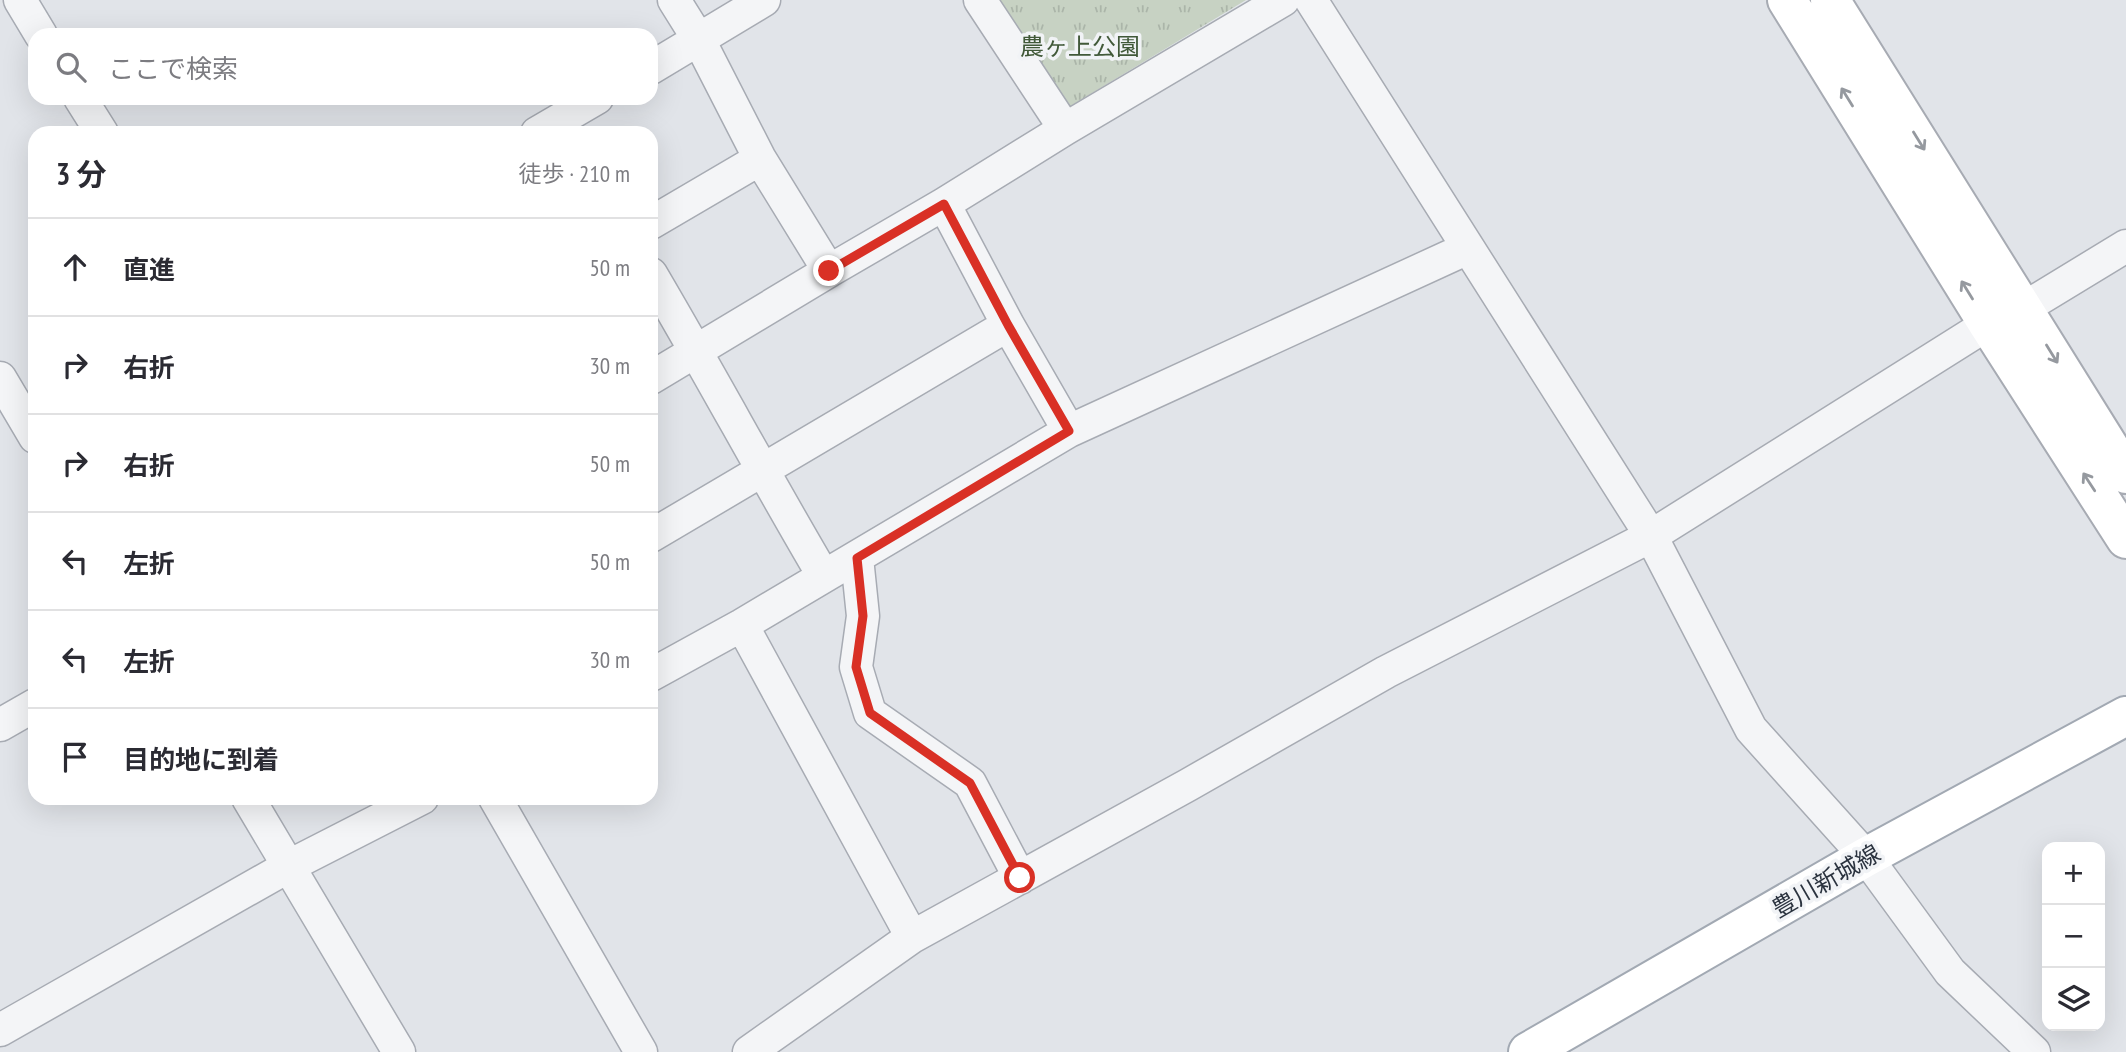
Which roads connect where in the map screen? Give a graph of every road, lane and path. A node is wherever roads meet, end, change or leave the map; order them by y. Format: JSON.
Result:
{"nodes":[{"id":1,"x":20,"y":0,"type":"edge"},
{"id":2,"x":674,"y":0,"type":"edge"},
{"id":3,"x":764,"y":0,"type":"edge"},
{"id":4,"x":980,"y":0,"type":"edge"},
{"id":5,"x":1283,"y":0,"type":"edge"},
{"id":6,"x":1311,"y":0,"type":"edge"},
{"id":7,"x":1787,"y":0,"type":"edge"},
{"id":8,"x":1830,"y":0,"type":"edge"},
{"id":9,"x":37,"y":28,"type":"edge"},
{"id":10,"x":699,"y":40,"type":"junction"},
{"id":11,"x":658,"y":64,"type":"edge"},
{"id":12,"x":84,"y":105,"type":"edge"},
{"id":13,"x":587,"y":105,"type":"edge"},
{"id":14,"x":98,"y":126,"type":"edge"},
{"id":15,"x":559,"y":126,"type":"edge"},
{"id":16,"x":1065,"y":129,"type":"junction"},
{"id":17,"x":760,"y":159,"type":"junction"},
{"id":18,"x":944,"y":204,"type":"junction"},
{"id":19,"x":658,"y":219,"type":"edge"},
{"id":20,"x":2126,"y":246,"type":"edge"},
{"id":21,"x":1468,"y":248,"type":"junction"},
{"id":22,"x":829,"y":271,"type":"junction"},
{"id":23,"x":658,"y":286,"type":"edge"},
{"id":24,"x":2024,"y":308,"type":"junction"},
{"id":25,"x":1988,"y":324,"type":"junction"},
{"id":26,"x":1008,"y":325,"type":"junction"},
{"id":27,"x":696,"y":351,"type":"junction"},
{"id":28,"x":658,"y":374,"type":"edge"},
{"id":29,"x":0,"y":379,"type":"edge"},
{"id":30,"x":23,"y":423,"type":"edge"},
{"id":31,"x":1069,"y":431,"type":"junction"},
{"id":32,"x":761,"y":470,"type":"junction"},
{"id":33,"x":2126,"y":474,"type":"edge"},
{"id":34,"x":658,"y":532,"type":"edge"},
{"id":35,"x":1651,"y":537,"type":"junction"},
{"id":36,"x":2126,"y":539,"type":"edge"},
{"id":37,"x":857,"y":558,"type":"junction"},
{"id":38,"x":823,"y":575,"type":"junction"},
{"id":39,"x":742,"y":625,"type":"junction"},
{"id":40,"x":658,"y":671,"type":"edge"},
{"id":41,"x":28,"y":709,"type":"edge"},
{"id":42,"x":2126,"y":716,"type":"edge"},
{"id":43,"x":0,"y":725,"type":"edge"},
{"id":44,"x":252,"y":805,"type":"edge"},
{"id":45,"x":408,"y":805,"type":"edge"},
{"id":46,"x":499,"y":805,"type":"edge"},
{"id":47,"x":1866,"y":857,"type":"junction"},
{"id":48,"x":289,"y":866,"type":"junction"},
{"id":49,"x":1020,"y":878,"type":"junction"},
{"id":50,"x":912,"y":937,"type":"junction"},
{"id":51,"x":0,"y":1030,"type":"edge"},
{"id":52,"x":2019,"y":1047,"type":"edge"},
{"id":53,"x":399,"y":1052,"type":"edge"},
{"id":54,"x":641,"y":1052,"type":"edge"},
{"id":55,"x":749,"y":1052,"type":"edge"},
{"id":56,"x":1528,"y":1052,"type":"edge"}],
"edges":[{"from":1,"to":9,"type":"street"},
{"from":2,"to":10,"type":"street"},
{"from":3,"to":10,"type":"street"},
{"from":4,"to":16,"type":"street"},
{"from":5,"to":16,"type":"street"},
{"from":6,"to":21,"type":"street"},
{"from":25,"to":7,"type":"street","one_way":true},
{"from":8,"to":24,"type":"street","one_way":true},
{"from":10,"to":11,"type":"street"},
{"from":10,"to":17,"type":"street"},
{"from":12,"to":14,"type":"street"},
{"from":13,"to":15,"type":"street"},
{"from":16,"to":18,"type":"street"},
{"from":17,"to":19,"type":"street"},
{"from":17,"to":22,"type":"street"},
{"from":18,"to":22,"type":"street"},
{"from":18,"to":26,"type":"street"},
{"from":20,"to":24,"type":"street"},
{"from":21,"to":31,"type":"street"},
{"from":21,"to":35,"type":"street"},
{"from":22,"to":27,"type":"street"},
{"from":23,"to":27,"type":"street"},
{"from":24,"to":33,"type":"street","one_way":true},
{"from":25,"to":35,"type":"street"},
{"from":36,"to":25,"type":"street","one_way":true},
{"from":26,"to":31,"type":"street"},
{"from":26,"to":32,"type":"street"},
{"from":27,"to":28,"type":"street"},
{"from":27,"to":32,"type":"street"},
{"from":29,"to":30,"type":"street"},
{"from":31,"to":37,"type":"street"},
{"from":32,"to":34,"type":"street"},
{"from":32,"to":38,"type":"street"},
{"from":35,"to":47,"type":"street"},
{"from":35,"to":49,"type":"street"},
{"from":37,"to":38,"type":"street"},
{"from":37,"to":49,"type":"street"},
{"from":38,"to":39,"type":"street"},
{"from":39,"to":40,"type":"street"},
{"from":39,"to":50,"type":"street"},
{"from":41,"to":43,"type":"street"},
{"from":42,"to":47,"type":"street","name":"豊川新城線"},
{"from":44,"to":48,"type":"street"},
{"from":45,"to":48,"type":"street"},
{"from":46,"to":54,"type":"street"},
{"from":47,"to":52,"type":"street"},
{"from":47,"to":56,"type":"street","name":"豊川新城線"},
{"from":48,"to":51,"type":"street"},
{"from":48,"to":53,"type":"street"},
{"from":49,"to":50,"type":"street"},
{"from":50,"to":55,"type":"street"}]}
